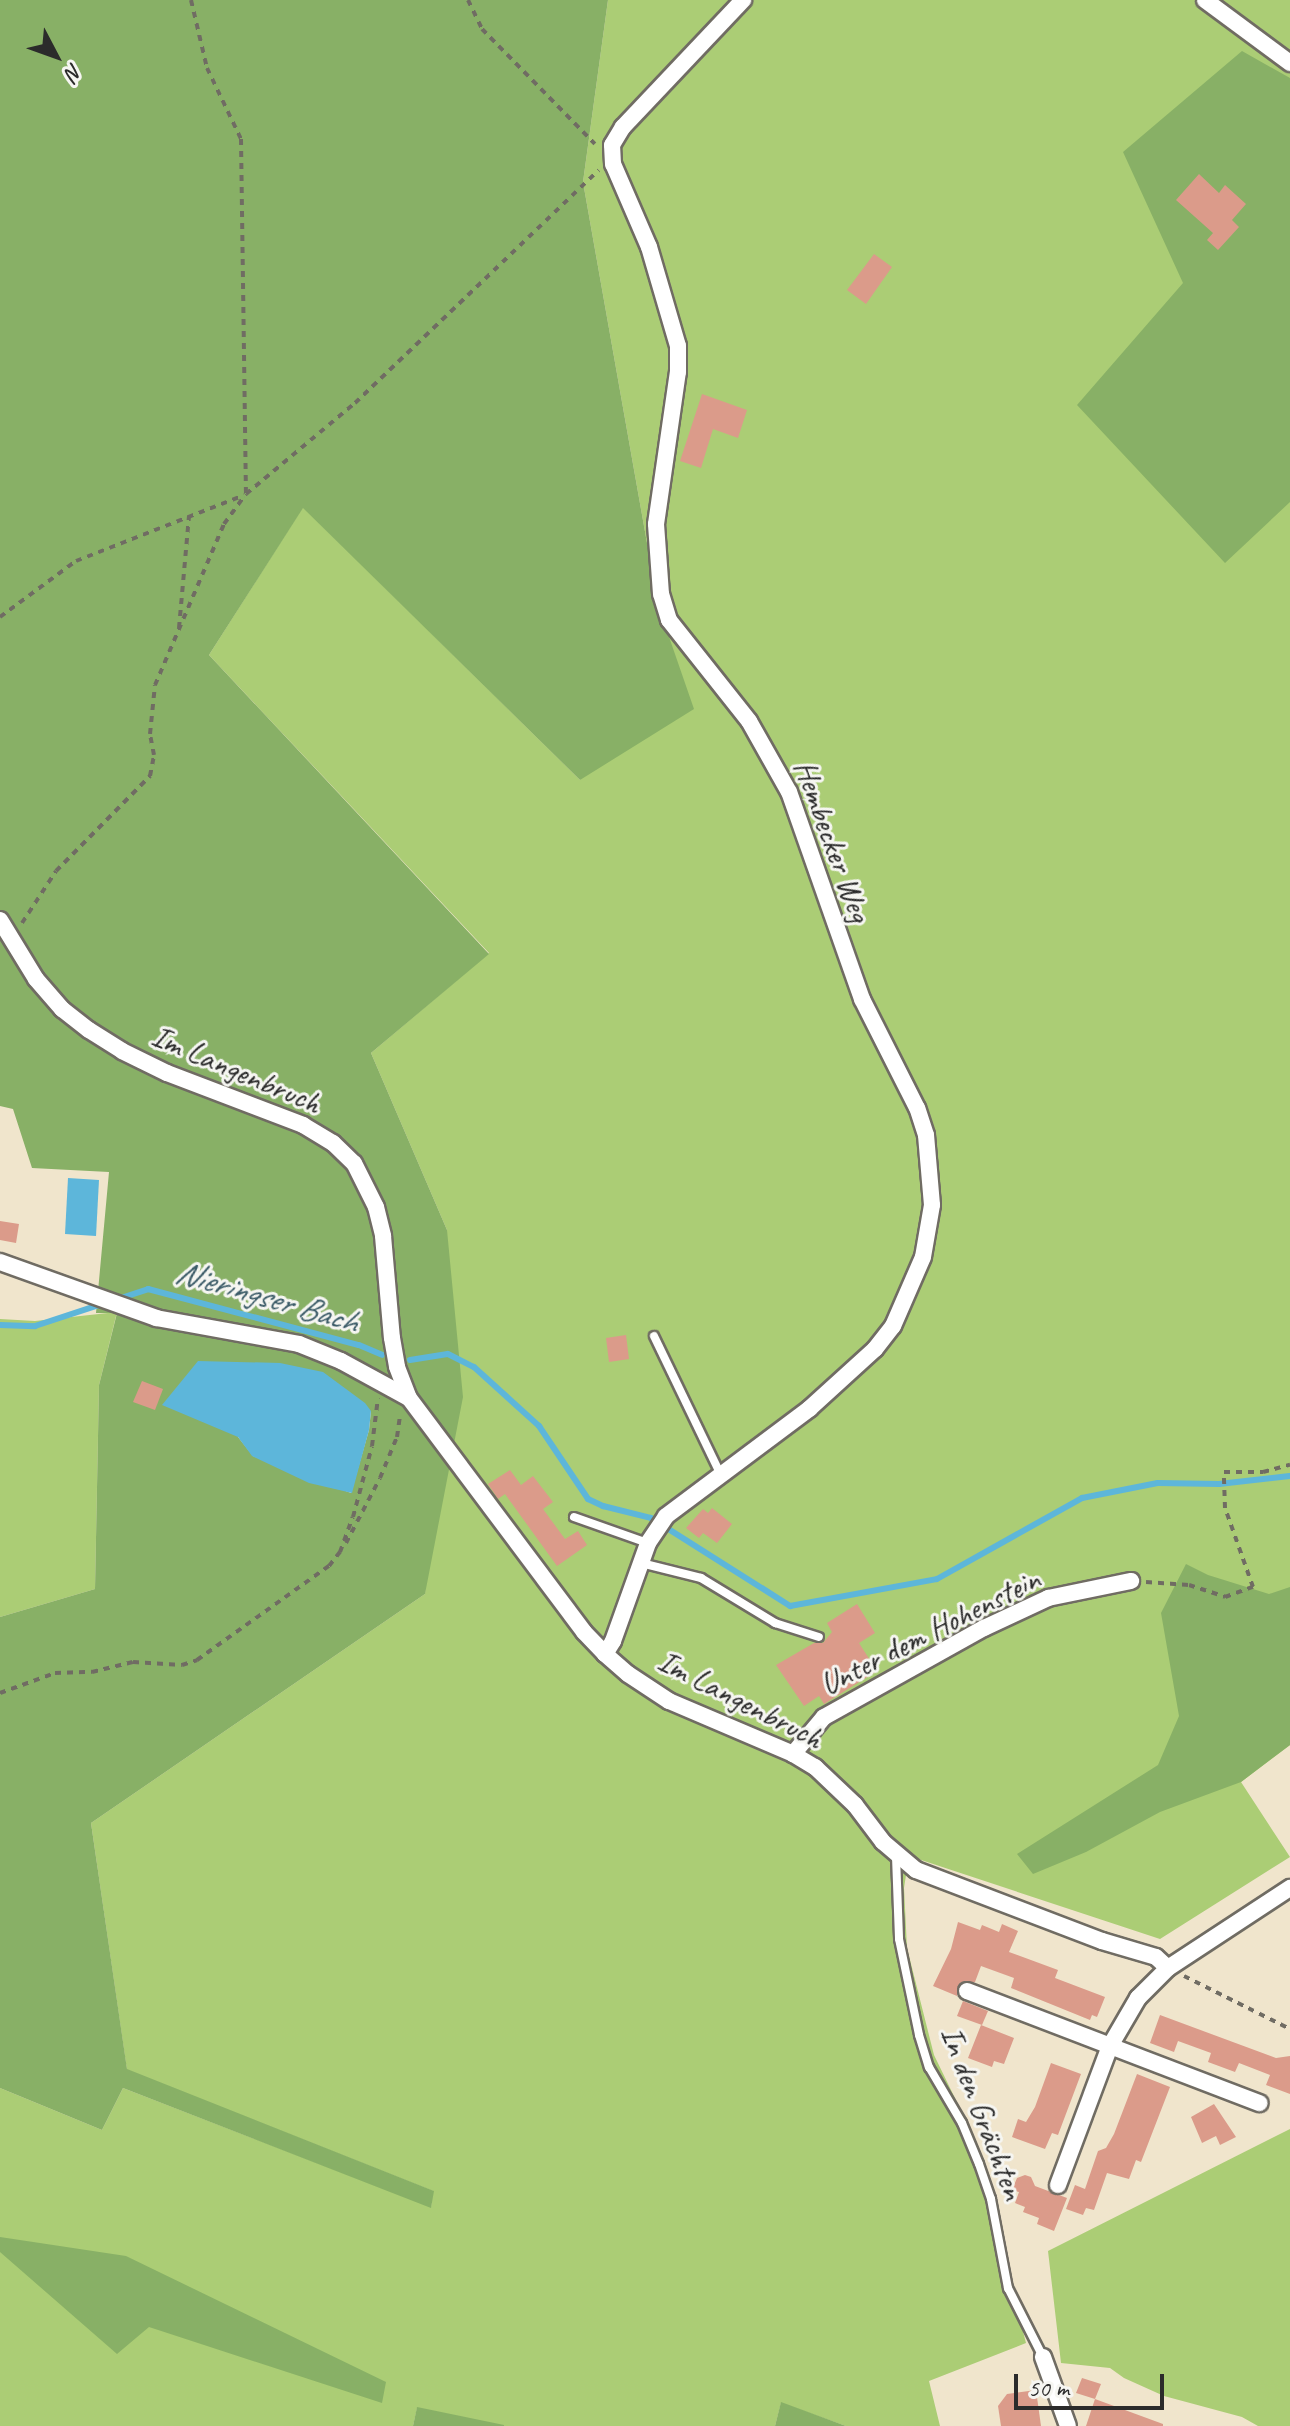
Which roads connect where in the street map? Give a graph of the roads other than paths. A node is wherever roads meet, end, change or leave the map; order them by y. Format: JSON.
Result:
{"nodes":[{"id":1,"x":743,"y":0,"type":"edge"},
{"id":2,"x":1205,"y":0,"type":"edge"},
{"id":3,"x":1290,"y":63,"type":"edge"},
{"id":4,"x":0,"y":920,"type":"edge"},
{"id":5,"x":9,"y":943,"type":"edge"},
{"id":6,"x":0,"y":1262,"type":"edge"},
{"id":7,"x":654,"y":1336,"type":"dead end"},
{"id":8,"x":405,"y":1403,"type":"junction"},
{"id":9,"x":722,"y":1476,"type":"junction"},
{"id":10,"x":574,"y":1517,"type":"dead end"},
{"id":11,"x":651,"y":1537,"type":"junction"},
{"id":12,"x":640,"y":1563,"type":"junction"},
{"id":13,"x":1131,"y":1581,"type":"road end"},
{"id":14,"x":819,"y":1637,"type":"dead end"},
{"id":15,"x":605,"y":1654,"type":"junction"},
{"id":16,"x":793,"y":1754,"type":"junction"},
{"id":17,"x":896,"y":1856,"type":"junction"},
{"id":18,"x":1290,"y":1888,"type":"edge"},
{"id":19,"x":1168,"y":1968,"type":"junction"},
{"id":20,"x":967,"y":1991,"type":"dead end"},
{"id":21,"x":1110,"y":2046,"type":"junction"},
{"id":22,"x":1259,"y":2103,"type":"dead end"},
{"id":23,"x":1058,"y":2185,"type":"dead end"},
{"id":24,"x":1043,"y":2357,"type":"joint"},
{"id":25,"x":1068,"y":2426,"type":"edge"}],
"edges":[{"from":1,"to":9,"type":"street","name":"Hembecker Weg"},
{"from":2,"to":3,"type":"street"},
{"from":4,"to":5,"type":"street","name":"Im Langenbruch"},
{"from":5,"to":8,"type":"street","name":"Im Langenbruch"},
{"from":6,"to":8,"type":"street","name":"Im Langenbruch"},
{"from":7,"to":9,"type":"lane"},
{"from":8,"to":15,"type":"street","name":"Im Langenbruch"},
{"from":9,"to":11,"type":"street","name":"Hembecker Weg"},
{"from":10,"to":11,"type":"lane"},
{"from":11,"to":12,"type":"street","name":"Hembecker Weg"},
{"from":12,"to":14,"type":"lane"},
{"from":12,"to":15,"type":"street","name":"Hembecker Weg"},
{"from":13,"to":16,"type":"street","name":"Unter dem Hohenstein"},
{"from":15,"to":16,"type":"street","name":"Im Langenbruch"},
{"from":16,"to":17,"type":"street","name":"Im Langenbruch"},
{"from":17,"to":19,"type":"street","name":"Im Langenbruch"},
{"from":17,"to":24,"type":"lane","name":"In den Grächten"},
{"from":18,"to":19,"type":"street"},
{"from":19,"to":21,"type":"street"},
{"from":20,"to":21,"type":"street"},
{"from":21,"to":22,"type":"street"},
{"from":21,"to":23,"type":"street"},
{"from":24,"to":25,"type":"street","name":"In den Grächten"}]}
